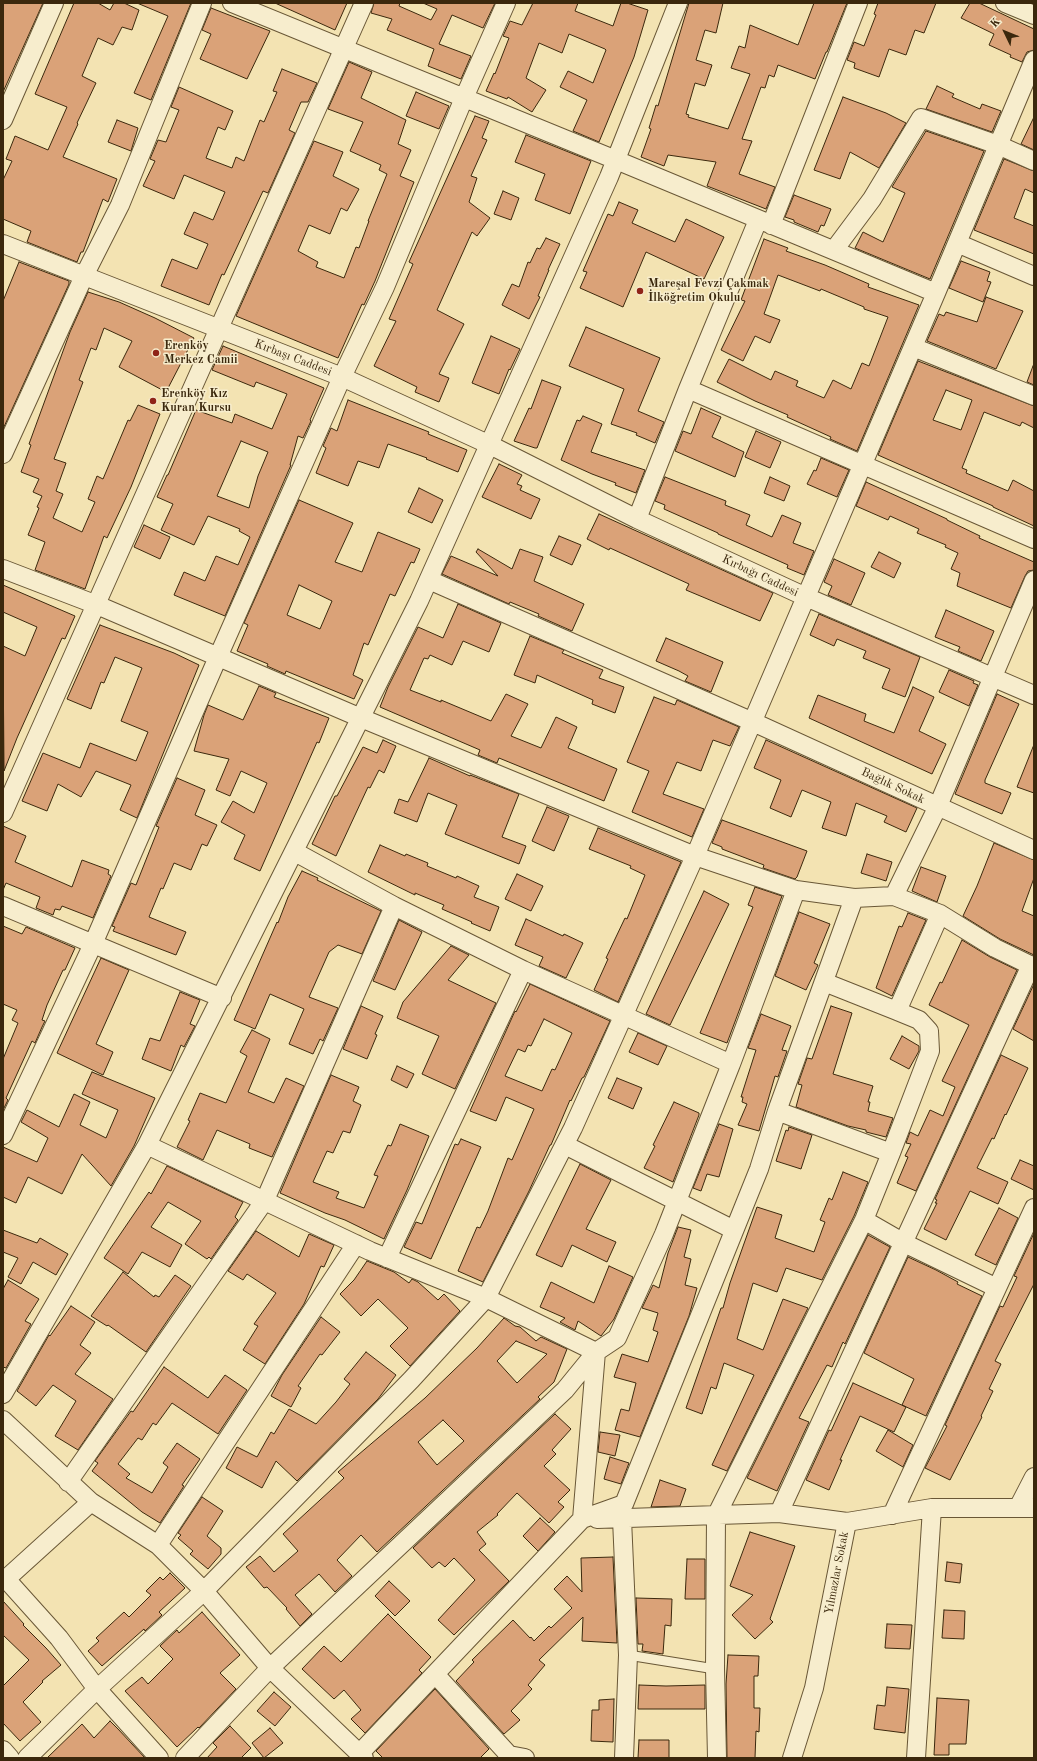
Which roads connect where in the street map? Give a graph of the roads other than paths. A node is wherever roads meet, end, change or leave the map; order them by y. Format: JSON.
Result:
{"nodes":[{"id":1,"x":54,"y":3,"type":"edge"},
{"id":2,"x":202,"y":3,"type":"edge"},
{"id":3,"x":232,"y":3,"type":"edge"},
{"id":4,"x":364,"y":3,"type":"edge"},
{"id":5,"x":506,"y":3,"type":"edge"},
{"id":6,"x":678,"y":3,"type":"edge"},
{"id":7,"x":858,"y":3,"type":"edge"},
{"id":8,"x":1005,"y":3,"type":"edge"},
{"id":9,"x":1034,"y":15,"type":"edge"},
{"id":10,"x":343,"y":49,"type":"junction"},
{"id":11,"x":1034,"y":60,"type":"edge"},
{"id":12,"x":464,"y":98,"type":"junction"},
{"id":13,"x":3,"y":120,"type":"edge"},
{"id":14,"x":998,"y":145,"type":"junction"},
{"id":15,"x":616,"y":160,"type":"junction"},
{"id":16,"x":1034,"y":161,"type":"edge"},
{"id":17,"x":765,"y":223,"type":"junction"},
{"id":18,"x":958,"y":243,"type":"junction"},
{"id":19,"x":3,"y":244,"type":"edge"},
{"id":20,"x":834,"y":250,"type":"junction"},
{"id":21,"x":84,"y":276,"type":"junction"},
{"id":22,"x":1034,"y":276,"type":"edge"},
{"id":23,"x":936,"y":294,"type":"junction"},
{"id":24,"x":219,"y":329,"type":"junction"},
{"id":25,"x":913,"y":347,"type":"junction"},
{"id":26,"x":342,"y":377,"type":"junction"},
{"id":27,"x":688,"y":389,"type":"junction"},
{"id":28,"x":1034,"y":396,"type":"edge"},
{"id":29,"x":490,"y":446,"type":"junction"},
{"id":30,"x":3,"y":454,"type":"edge"},
{"id":31,"x":863,"y":466,"type":"junction"},
{"id":32,"x":637,"y":520,"type":"junction"},
{"id":33,"x":1034,"y":538,"type":"edge"},
{"id":34,"x":3,"y":569,"type":"edge"},
{"id":35,"x":429,"y":580,"type":"junction"},
{"id":36,"x":1034,"y":580,"type":"edge"},
{"id":37,"x":806,"y":597,"type":"junction"},
{"id":38,"x":97,"y":605,"type":"junction"},
{"id":39,"x":218,"y":657,"type":"junction"},
{"id":40,"x":993,"y":678,"type":"junction"},
{"id":41,"x":1034,"y":695,"type":"edge"},
{"id":42,"x":361,"y":718,"type":"junction"},
{"id":43,"x":753,"y":722,"type":"junction"},
{"id":44,"x":938,"y":806,"type":"junction"},
{"id":45,"x":3,"y":813,"type":"edge"},
{"id":46,"x":1034,"y":850,"type":"edge"},
{"id":47,"x":295,"y":852,"type":"junction"},
{"id":48,"x":695,"y":856,"type":"junction"},
{"id":49,"x":796,"y":890,"type":"junction"},
{"id":50,"x":894,"y":896,"type":"junction"},
{"id":51,"x":854,"y":898,"type":"junction"},
{"id":52,"x":3,"y":906,"type":"edge"},
{"id":53,"x":394,"y":906,"type":"junction"},
{"id":54,"x":940,"y":914,"type":"junction"},
{"id":55,"x":93,"y":944,"type":"junction"},
{"id":56,"x":1032,"y":966,"type":"edge"},
{"id":57,"x":523,"y":970,"type":"junction"},
{"id":58,"x":824,"y":982,"type":"junction"},
{"id":59,"x":222,"y":998,"type":"junction"},
{"id":60,"x":897,"y":1011,"type":"junction"},
{"id":61,"x":624,"y":1016,"type":"junction"},
{"id":62,"x":731,"y":1064,"type":"junction"},
{"id":63,"x":777,"y":1111,"type":"junction"},
{"id":64,"x":3,"y":1136,"type":"edge"},
{"id":65,"x":147,"y":1145,"type":"junction"},
{"id":66,"x":565,"y":1145,"type":"junction"},
{"id":67,"x":892,"y":1153,"type":"junction"},
{"id":68,"x":265,"y":1200,"type":"junction"},
{"id":69,"x":677,"y":1202,"type":"junction"},
{"id":70,"x":1034,"y":1208,"type":"edge"},
{"id":71,"x":864,"y":1220,"type":"junction"},
{"id":72,"x":734,"y":1230,"type":"junction"},
{"id":73,"x":904,"y":1243,"type":"junction"},
{"id":74,"x":356,"y":1244,"type":"junction"},
{"id":75,"x":387,"y":1258,"type":"junction"},
{"id":76,"x":997,"y":1288,"type":"junction"},
{"id":77,"x":486,"y":1298,"type":"junction"},
{"id":78,"x":596,"y":1352,"type":"junction"},
{"id":79,"x":3,"y":1394,"type":"edge"},
{"id":80,"x":3,"y":1420,"type":"edge"},
{"id":81,"x":1034,"y":1477,"type":"edge"},
{"id":82,"x":68,"y":1482,"type":"junction"},
{"id":83,"x":90,"y":1502,"type":"junction"},
{"id":84,"x":932,"y":1508,"type":"junction"},
{"id":85,"x":1026,"y":1508,"type":"edge"},
{"id":86,"x":779,"y":1513,"type":"junction"},
{"id":87,"x":892,"y":1515,"type":"junction"},
{"id":88,"x":716,"y":1516,"type":"junction"},
{"id":89,"x":582,"y":1519,"type":"junction"},
{"id":90,"x":622,"y":1519,"type":"junction"},
{"id":91,"x":847,"y":1522,"type":"junction"},
{"id":92,"x":158,"y":1545,"type":"junction"},
{"id":93,"x":5,"y":1582,"type":"edge"},
{"id":94,"x":204,"y":1591,"type":"junction"},
{"id":95,"x":628,"y":1655,"type":"junction"},
{"id":96,"x":270,"y":1668,"type":"junction"},
{"id":97,"x":715,"y":1669,"type":"junction"},
{"id":98,"x":435,"y":1674,"type":"junction"},
{"id":99,"x":97,"y":1689,"type":"junction"},
{"id":100,"x":3,"y":1750,"type":"edge"},
{"id":101,"x":361,"y":1756,"type":"edge"},
{"id":102,"x":514,"y":1757,"type":"edge"},
{"id":103,"x":10,"y":1758,"type":"edge"},
{"id":104,"x":27,"y":1758,"type":"edge"},
{"id":105,"x":159,"y":1758,"type":"edge"},
{"id":106,"x":184,"y":1758,"type":"edge"},
{"id":107,"x":624,"y":1758,"type":"edge"},
{"id":108,"x":718,"y":1758,"type":"edge"},
{"id":109,"x":792,"y":1758,"type":"edge"},
{"id":110,"x":916,"y":1758,"type":"edge"}],
"edges":[{"from":1,"to":13,"type":"street"},
{"from":2,"to":21,"type":"street"},
{"from":3,"to":10,"type":"street"},
{"from":4,"to":10,"type":"street"},
{"from":5,"to":12,"type":"street"},
{"from":6,"to":15,"type":"street"},
{"from":7,"to":17,"type":"street"},
{"from":8,"to":9,"type":"street"},
{"from":10,"to":12,"type":"street"},
{"from":10,"to":24,"type":"street"},
{"from":11,"to":14,"type":"street"},
{"from":12,"to":15,"type":"street"},
{"from":12,"to":26,"type":"street"},
{"from":14,"to":16,"type":"street"},
{"from":14,"to":18,"type":"street"},
{"from":14,"to":20,"type":"street"},
{"from":15,"to":17,"type":"street"},
{"from":15,"to":29,"type":"street"},
{"from":17,"to":20,"type":"street"},
{"from":17,"to":27,"type":"street"},
{"from":18,"to":22,"type":"street"},
{"from":18,"to":23,"type":"street"},
{"from":19,"to":21,"type":"street","name":"Kırbaşı Caddesi"},
{"from":20,"to":23,"type":"street"},
{"from":21,"to":24,"type":"street","name":"Kırbaşı Caddesi"},
{"from":21,"to":30,"type":"street"},
{"from":23,"to":25,"type":"street"},
{"from":24,"to":26,"type":"street","name":"Kırbaşı Caddesi"},
{"from":24,"to":38,"type":"street"},
{"from":25,"to":28,"type":"street"},
{"from":25,"to":31,"type":"street"},
{"from":26,"to":29,"type":"street","name":"Kırbaşı Caddesi"},
{"from":26,"to":39,"type":"street"},
{"from":27,"to":31,"type":"street"},
{"from":27,"to":32,"type":"street"},
{"from":29,"to":32,"type":"street","name":"Kırbağı Caddesi"},
{"from":29,"to":35,"type":"street"},
{"from":31,"to":33,"type":"street"},
{"from":31,"to":37,"type":"street"},
{"from":32,"to":37,"type":"street","name":"Kırbağı Caddesi"},
{"from":34,"to":38,"type":"street"},
{"from":35,"to":42,"type":"street"},
{"from":35,"to":43,"type":"street","name":"Bağlık Sokak"},
{"from":36,"to":40,"type":"street"},
{"from":37,"to":40,"type":"street","name":"Kırbağı Caddesi"},
{"from":37,"to":43,"type":"street"},
{"from":38,"to":39,"type":"street"},
{"from":38,"to":45,"type":"street"},
{"from":39,"to":42,"type":"street"},
{"from":39,"to":55,"type":"street"},
{"from":40,"to":41,"type":"street","name":"Kırbağı Caddesi"},
{"from":40,"to":44,"type":"street"},
{"from":42,"to":47,"type":"street"},
{"from":42,"to":48,"type":"street"},
{"from":43,"to":44,"type":"street","name":"Bağlık Sokak"},
{"from":43,"to":48,"type":"street"},
{"from":44,"to":46,"type":"street","name":"Bağlık Sokak"},
{"from":44,"to":50,"type":"street"},
{"from":47,"to":53,"type":"street"},
{"from":47,"to":59,"type":"street"},
{"from":48,"to":49,"type":"street"},
{"from":48,"to":61,"type":"street"},
{"from":49,"to":51,"type":"street"},
{"from":49,"to":62,"type":"street"},
{"from":50,"to":51,"type":"street"},
{"from":50,"to":54,"type":"street"},
{"from":51,"to":58,"type":"street"},
{"from":52,"to":55,"type":"street"},
{"from":53,"to":57,"type":"street"},
{"from":53,"to":68,"type":"street"},
{"from":54,"to":56,"type":"street"},
{"from":54,"to":60,"type":"street"},
{"from":55,"to":59,"type":"street"},
{"from":55,"to":64,"type":"street"},
{"from":56,"to":73,"type":"street"},
{"from":57,"to":61,"type":"street"},
{"from":57,"to":75,"type":"street"},
{"from":58,"to":60,"type":"street"},
{"from":58,"to":63,"type":"street"},
{"from":59,"to":65,"type":"street"},
{"from":60,"to":67,"type":"street"},
{"from":61,"to":62,"type":"street"},
{"from":61,"to":66,"type":"street"},
{"from":62,"to":69,"type":"street"},
{"from":63,"to":67,"type":"street"},
{"from":63,"to":72,"type":"street"},
{"from":65,"to":68,"type":"street"},
{"from":65,"to":79,"type":"street"},
{"from":66,"to":69,"type":"street"},
{"from":66,"to":77,"type":"street"},
{"from":67,"to":71,"type":"street"},
{"from":68,"to":74,"type":"street"},
{"from":68,"to":82,"type":"street"},
{"from":69,"to":72,"type":"street"},
{"from":69,"to":78,"type":"street"},
{"from":70,"to":76,"type":"street"},
{"from":71,"to":73,"type":"street"},
{"from":71,"to":88,"type":"street"},
{"from":72,"to":89,"type":"street"},
{"from":73,"to":76,"type":"street"},
{"from":73,"to":86,"type":"street"},
{"from":74,"to":75,"type":"street"},
{"from":74,"to":92,"type":"street"},
{"from":75,"to":77,"type":"street"},
{"from":76,"to":87,"type":"street"},
{"from":77,"to":78,"type":"street"},
{"from":77,"to":94,"type":"street"},
{"from":78,"to":89,"type":"street"},
{"from":78,"to":96,"type":"street"},
{"from":80,"to":82,"type":"street"},
{"from":81,"to":85,"type":"street"},
{"from":82,"to":83,"type":"street"},
{"from":83,"to":92,"type":"street"},
{"from":83,"to":93,"type":"street"},
{"from":84,"to":85,"type":"street","name":"Yılmazlar Sokak"},
{"from":84,"to":87,"type":"street","name":"Yılmazlar Sokak"},
{"from":84,"to":110,"type":"street"},
{"from":86,"to":88,"type":"street"},
{"from":86,"to":91,"type":"street"},
{"from":87,"to":91,"type":"street","name":"Yılmazlar Sokak"},
{"from":88,"to":90,"type":"street"},
{"from":88,"to":97,"type":"street"},
{"from":89,"to":90,"type":"street"},
{"from":89,"to":98,"type":"street"},
{"from":90,"to":95,"type":"street"},
{"from":91,"to":109,"type":"street","name":"Yılmazlar Sokak"},
{"from":92,"to":94,"type":"street"},
{"from":93,"to":99,"type":"street"},
{"from":94,"to":96,"type":"street"},
{"from":94,"to":99,"type":"street"},
{"from":95,"to":97,"type":"lane"},
{"from":95,"to":107,"type":"street"},
{"from":96,"to":101,"type":"street"},
{"from":96,"to":106,"type":"street"},
{"from":97,"to":108,"type":"street"},
{"from":98,"to":101,"type":"street"},
{"from":98,"to":102,"type":"street"},
{"from":99,"to":104,"type":"street"},
{"from":99,"to":105,"type":"street"},
{"from":100,"to":103,"type":"street"}]}
